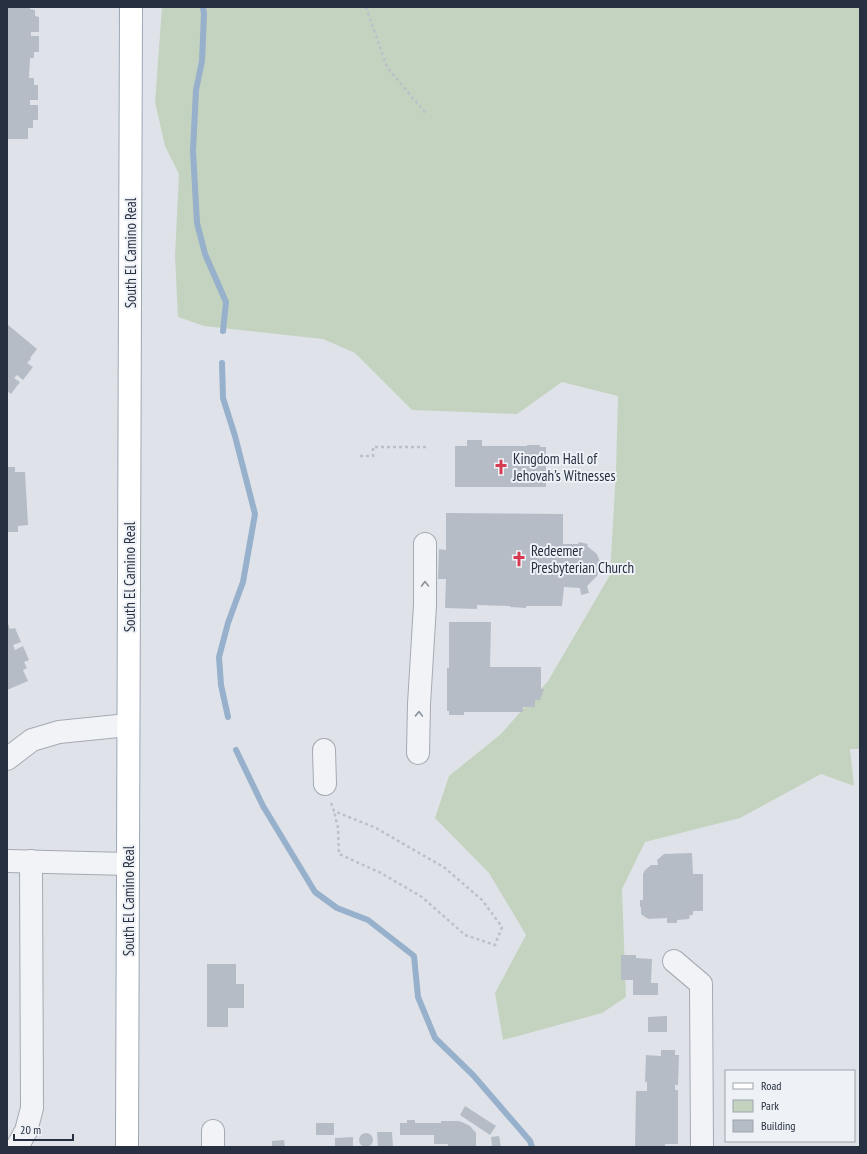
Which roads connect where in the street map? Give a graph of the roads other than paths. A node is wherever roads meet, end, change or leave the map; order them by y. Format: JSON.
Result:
{"nodes":[{"id":1,"x":131,"y":7,"type":"edge"},
{"id":2,"x":425,"y":544,"type":"dead end"},
{"id":3,"x":128,"y":725,"type":"junction"},
{"id":4,"x":324,"y":750,"type":"dead end"},
{"id":5,"x":418,"y":753,"type":"dead end"},
{"id":6,"x":7,"y":759,"type":"edge"},
{"id":7,"x":325,"y":784,"type":"road end"},
{"id":8,"x":7,"y":861,"type":"edge"},
{"id":9,"x":31,"y":861,"type":"junction"},
{"id":10,"x":128,"y":864,"type":"junction"},
{"id":11,"x":674,"y":961,"type":"dead end"},
{"id":12,"x":16,"y":1147,"type":"edge"},
{"id":13,"x":127,"y":1147,"type":"edge"},
{"id":14,"x":702,"y":1147,"type":"edge"}],
"edges":[{"from":1,"to":3,"type":"main road","name":"South El Camino Real"},
{"from":5,"to":2,"type":"street","one_way":true},
{"from":3,"to":6,"type":"street"},
{"from":3,"to":10,"type":"main road","name":"South El Camino Real"},
{"from":4,"to":7,"type":"street"},
{"from":8,"to":9,"type":"street"},
{"from":9,"to":10,"type":"street"},
{"from":9,"to":12,"type":"street"},
{"from":10,"to":13,"type":"main road","name":"South El Camino Real"},
{"from":11,"to":14,"type":"street"}]}
